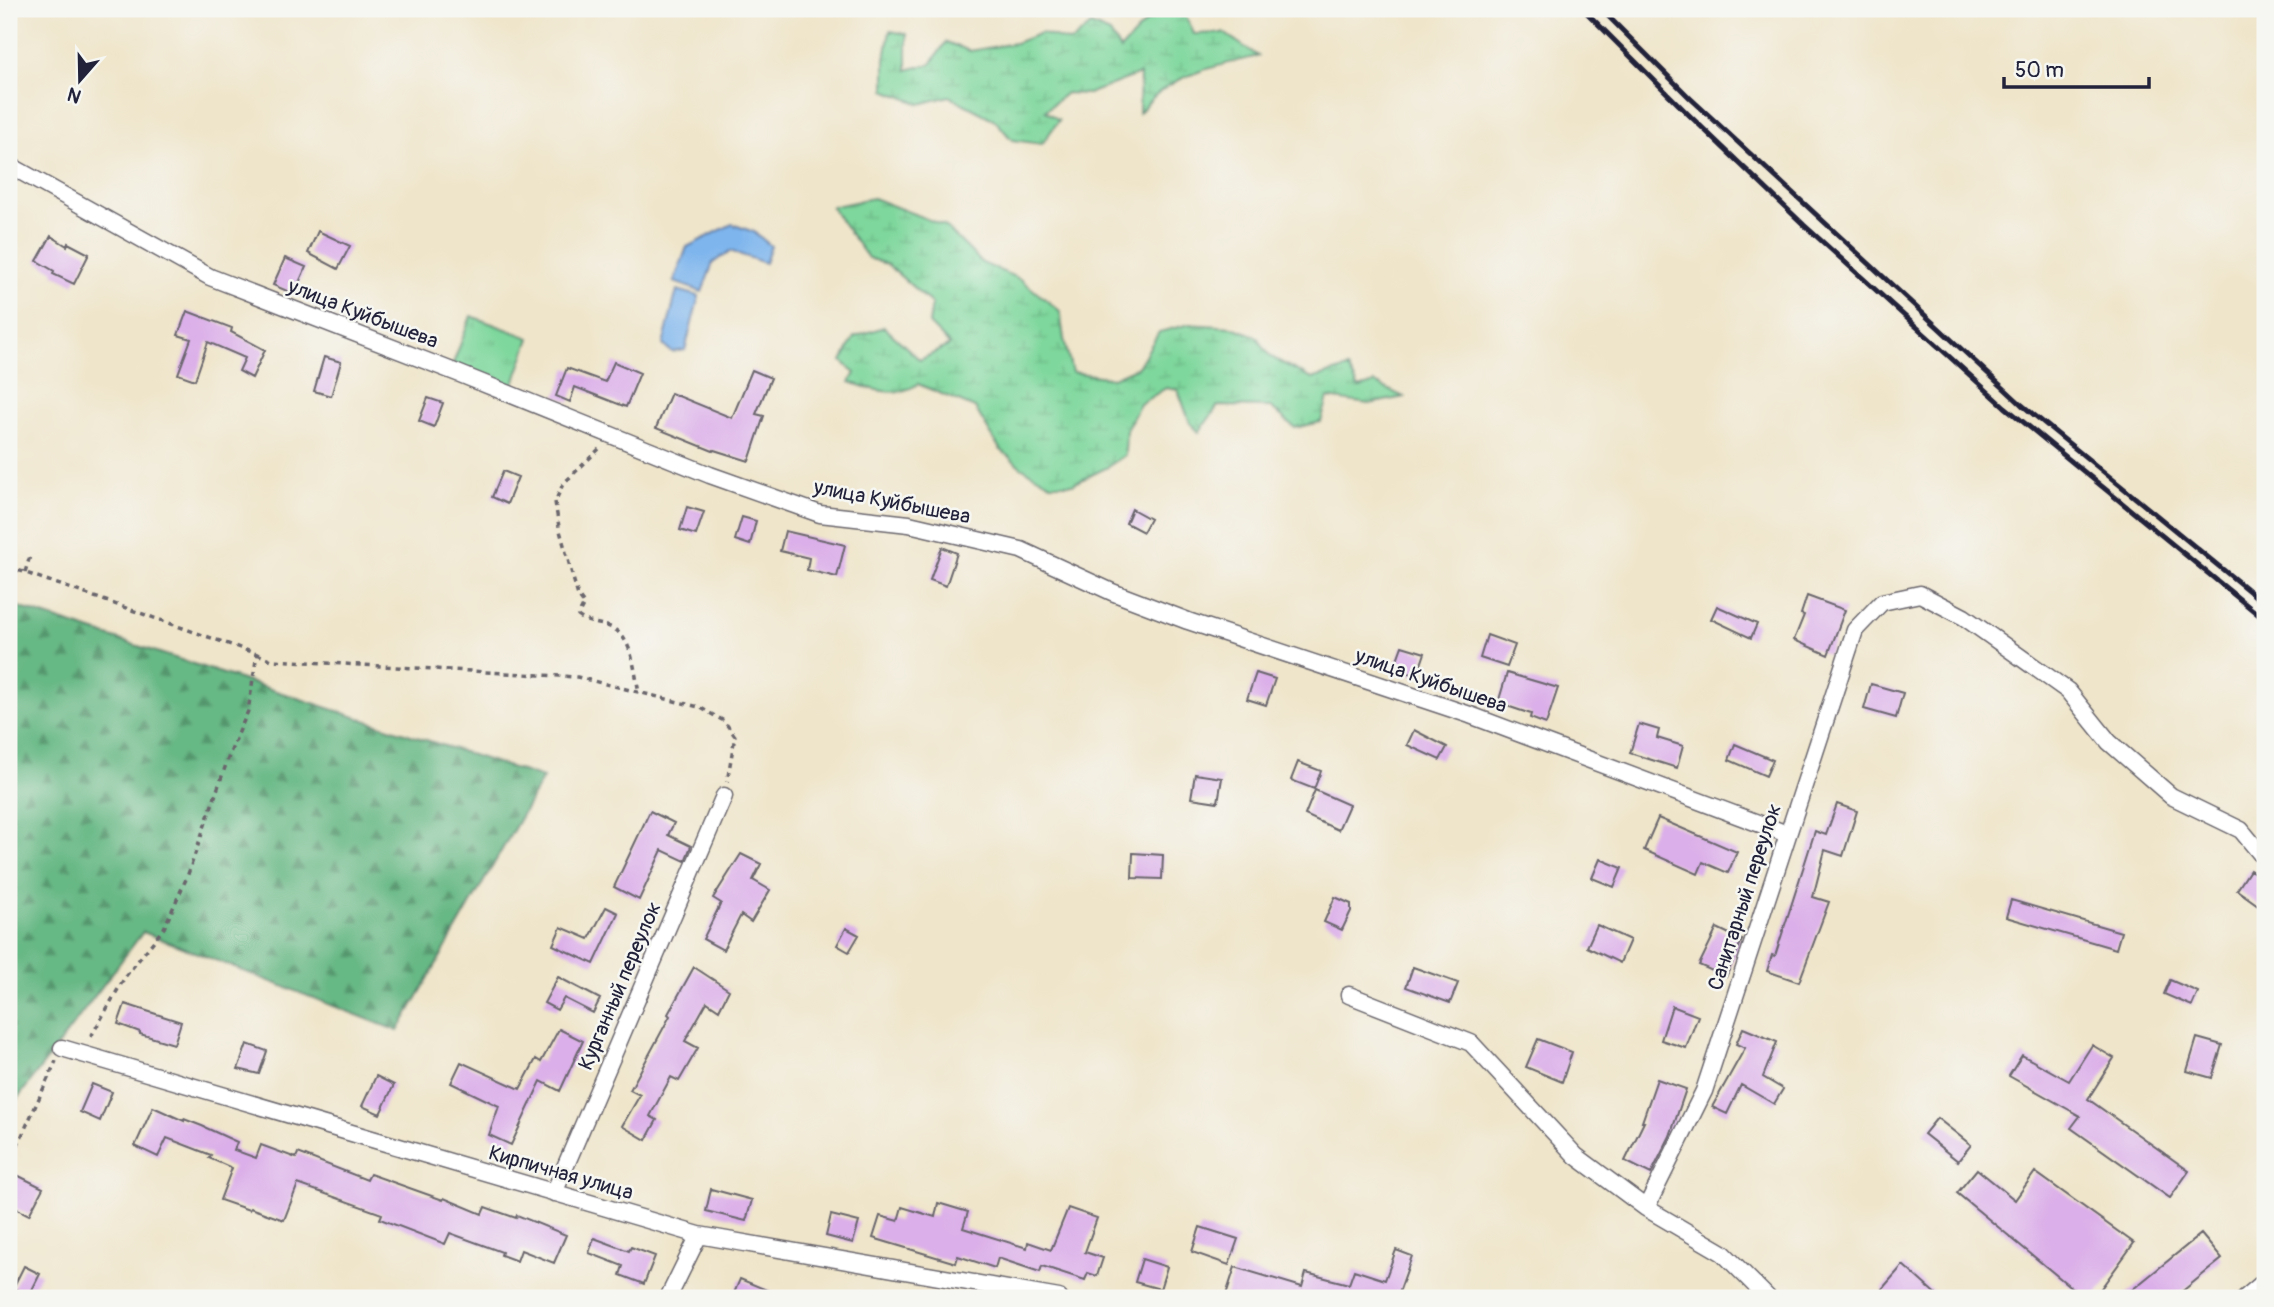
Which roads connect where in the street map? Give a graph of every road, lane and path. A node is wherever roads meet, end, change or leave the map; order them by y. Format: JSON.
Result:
{"nodes":[{"id":1,"x":9,"y":165,"type":"edge"},
{"id":2,"x":614,"y":436,"type":"junction"},
{"id":3,"x":31,"y":553,"type":"dead end"},
{"id":4,"x":9,"y":567,"type":"edge"},
{"id":5,"x":24,"y":572,"type":"junction"},
{"id":6,"x":257,"y":654,"type":"junction"},
{"id":7,"x":639,"y":692,"type":"junction"},
{"id":8,"x":724,"y":796,"type":"joint"},
{"id":9,"x":1787,"y":834,"type":"junction"},
{"id":10,"x":2265,"y":859,"type":"edge"},
{"id":11,"x":1349,"y":995,"type":"dead end"},
{"id":12,"x":62,"y":1048,"type":"joint"},
{"id":13,"x":81,"y":1054,"type":"junction"},
{"id":14,"x":9,"y":1164,"type":"edge"},
{"id":15,"x":554,"y":1193,"type":"junction"},
{"id":16,"x":1646,"y":1208,"type":"junction"},
{"id":17,"x":699,"y":1235,"type":"junction"},
{"id":18,"x":2265,"y":1281,"type":"edge"},
{"id":19,"x":668,"y":1298,"type":"edge"},
{"id":20,"x":1059,"y":1298,"type":"edge"},
{"id":21,"x":1768,"y":1298,"type":"edge"},
{"id":22,"x":2245,"y":1298,"type":"edge"}],
"edges":[{"from":1,"to":2,"type":"street","name":"улица Куйбышева"},
{"from":2,"to":7,"type":"path"},
{"from":2,"to":9,"type":"street","name":"улица Куйбышева"},
{"from":3,"to":5,"type":"path"},
{"from":4,"to":5,"type":"path"},
{"from":5,"to":6,"type":"path"},
{"from":6,"to":7,"type":"path"},
{"from":6,"to":13,"type":"path"},
{"from":7,"to":8,"type":"path"},
{"from":8,"to":15,"type":"street","name":"Курганный переулок"},
{"from":9,"to":10,"type":"street","name":"Санитарный переулок"},
{"from":9,"to":16,"type":"street","name":"Санитарный переулок"},
{"from":11,"to":16,"type":"street"},
{"from":12,"to":13,"type":"street","name":"Кирпичная улица"},
{"from":12,"to":14,"type":"path"},
{"from":13,"to":15,"type":"street","name":"Кирпичная улица"},
{"from":15,"to":17,"type":"street","name":"Кирпичная улица"},
{"from":16,"to":21,"type":"street"},
{"from":17,"to":19,"type":"street"},
{"from":17,"to":20,"type":"street","name":"Кирпичная улица"},
{"from":18,"to":22,"type":"street"}]}
